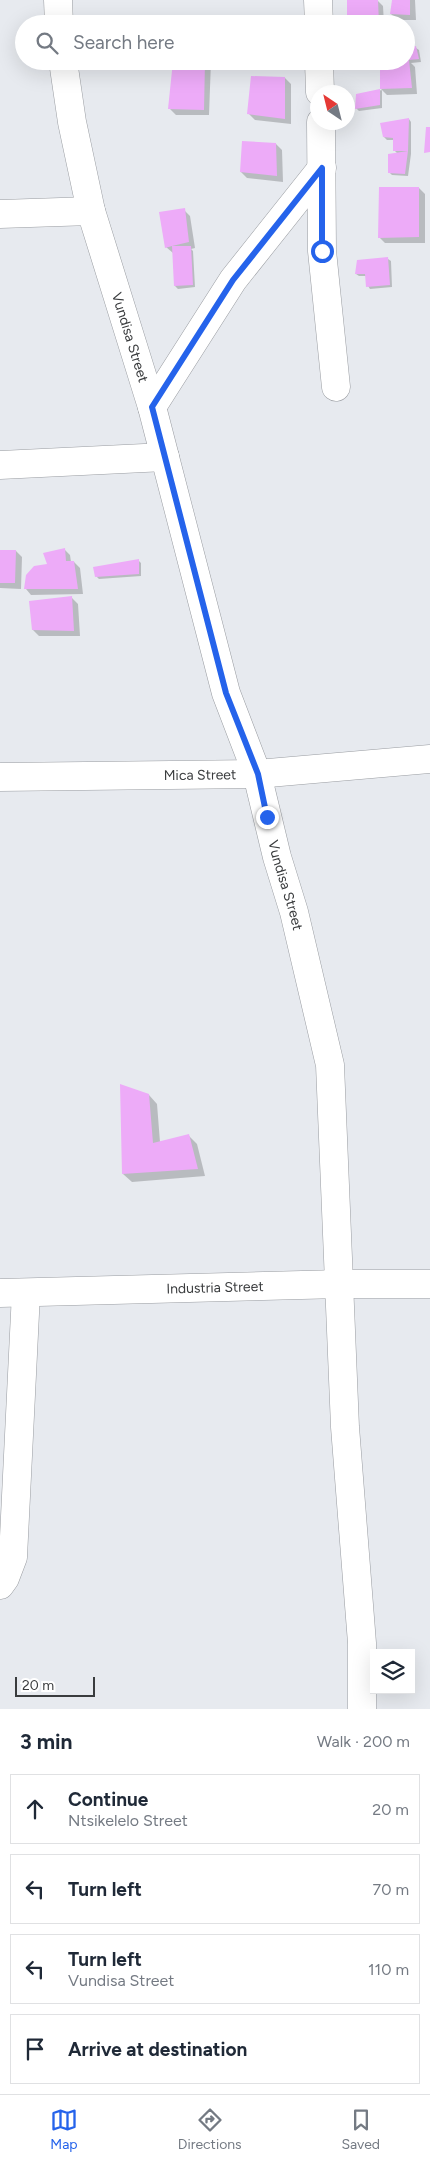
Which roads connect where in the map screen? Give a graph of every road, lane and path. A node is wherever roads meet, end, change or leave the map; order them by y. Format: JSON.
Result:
{"nodes":[{"id":1,"x":58,"y":0,"type":"edge"},
{"id":2,"x":318,"y":0,"type":"edge"},
{"id":3,"x":59,"y":15,"type":"edge"},
{"id":4,"x":318,"y":15,"type":"edge"},
{"id":5,"x":64,"y":70,"type":"edge"},
{"id":6,"x":319,"y":70,"type":"edge"},
{"id":7,"x":320,"y":85,"type":"edge"},
{"id":8,"x":321,"y":130,"type":"edge"},
{"id":9,"x":322,"y":168,"type":"junction"},
{"id":10,"x":91,"y":211,"type":"junction"},
{"id":11,"x":0,"y":214,"type":"edge"},
{"id":12,"x":336,"y":387,"type":"dead end"},
{"id":13,"x":152,"y":407,"type":"junction"},
{"id":14,"x":165,"y":456,"type":"junction"},
{"id":15,"x":0,"y":465,"type":"edge"},
{"id":16,"x":430,"y":760,"type":"edge"},
{"id":17,"x":258,"y":774,"type":"junction"},
{"id":18,"x":0,"y":777,"type":"edge"},
{"id":19,"x":340,"y":1284,"type":"junction"},
{"id":20,"x":430,"y":1284,"type":"edge"},
{"id":21,"x":13,"y":1293,"type":"edge"},
{"id":22,"x":0,"y":1585,"type":"edge"},
{"id":23,"x":362,"y":1709,"type":"edge"}],
"edges":[{"from":1,"to":3,"type":"street"},
{"from":2,"to":4,"type":"street"},
{"from":5,"to":10,"type":"street","name":"Vundisa Street"},
{"from":6,"to":7,"type":"street"},
{"from":8,"to":9,"type":"street"},
{"from":9,"to":12,"type":"street"},
{"from":9,"to":13,"type":"street"},
{"from":10,"to":11,"type":"street"},
{"from":10,"to":13,"type":"street","name":"Vundisa Street"},
{"from":13,"to":14,"type":"street","name":"Vundisa Street"},
{"from":14,"to":15,"type":"street"},
{"from":14,"to":17,"type":"street","name":"Vundisa Street"},
{"from":16,"to":17,"type":"street","name":"Mica Street"},
{"from":17,"to":18,"type":"street","name":"Mica Street"},
{"from":17,"to":19,"type":"street","name":"Vundisa Street"},
{"from":19,"to":20,"type":"street","name":"Industria Street"},
{"from":19,"to":21,"type":"street","name":"Industria Street"},
{"from":19,"to":23,"type":"street","name":"Vundisa Street"},
{"from":21,"to":22,"type":"street"}]}
